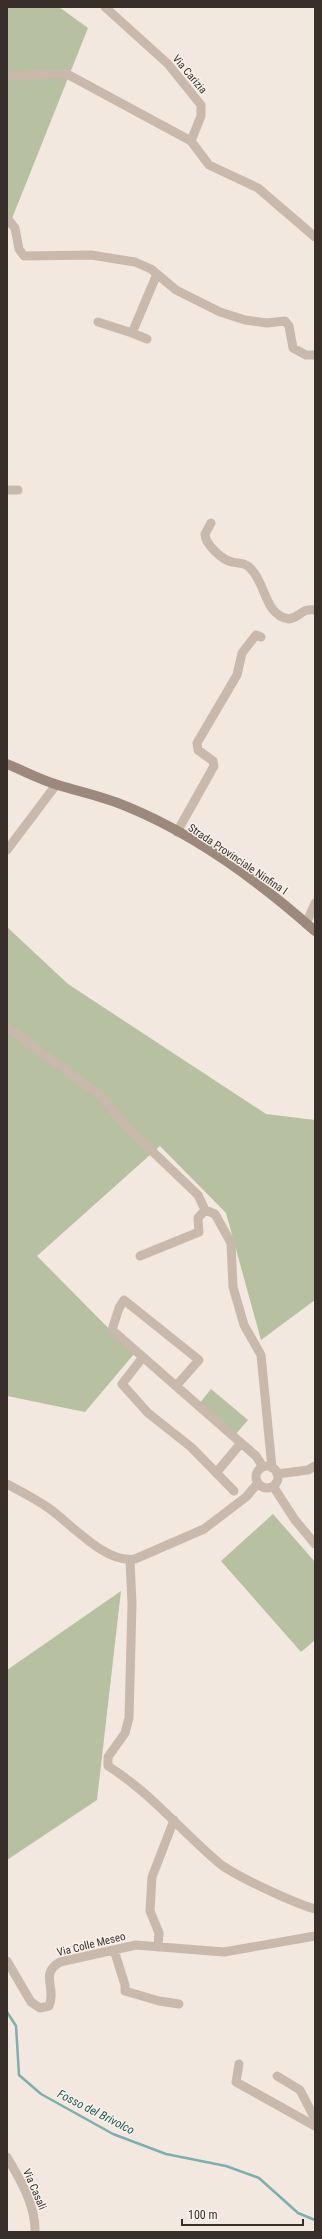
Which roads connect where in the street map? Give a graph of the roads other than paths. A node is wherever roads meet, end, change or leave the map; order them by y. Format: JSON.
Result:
{"nodes":[{"id":1,"x":105,"y":7,"type":"edge"},
{"id":2,"x":7,"y":76,"type":"edge"},
{"id":3,"x":191,"y":141,"type":"junction"},
{"id":4,"x":7,"y":218,"type":"edge"},
{"id":5,"x":315,"y":237,"type":"edge"},
{"id":6,"x":157,"y":274,"type":"junction"},
{"id":7,"x":98,"y":322,"type":"dead end"},
{"id":8,"x":132,"y":333,"type":"junction"},
{"id":9,"x":147,"y":339,"type":"dead end"},
{"id":10,"x":315,"y":355,"type":"edge"},
{"id":11,"x":7,"y":490,"type":"edge"},
{"id":12,"x":18,"y":490,"type":"dead end"},
{"id":13,"x":211,"y":524,"type":"dead end"},
{"id":14,"x":315,"y":610,"type":"edge"},
{"id":15,"x":261,"y":637,"type":"dead end"},
{"id":16,"x":7,"y":764,"type":"edge"},
{"id":17,"x":56,"y":785,"type":"junction"},
{"id":18,"x":177,"y":832,"type":"junction"},
{"id":19,"x":7,"y":850,"type":"edge"},
{"id":20,"x":315,"y":903,"type":"edge"},
{"id":21,"x":306,"y":924,"type":"junction"},
{"id":22,"x":315,"y":931,"type":"edge"},
{"id":23,"x":7,"y":1027,"type":"edge"},
{"id":24,"x":205,"y":1210,"type":"junction"},
{"id":25,"x":140,"y":1256,"type":"dead end"},
{"id":26,"x":143,"y":1357,"type":"junction"},
{"id":27,"x":176,"y":1386,"type":"junction"},
{"id":28,"x":241,"y":1443,"type":"junction"},
{"id":29,"x":315,"y":1466,"type":"edge"},
{"id":30,"x":271,"y":1470,"type":"junction"},
{"id":31,"x":216,"y":1473,"type":"junction"},
{"id":32,"x":7,"y":1484,"type":"edge"},
{"id":33,"x":258,"y":1484,"type":"junction"},
{"id":34,"x":273,"y":1486,"type":"junction"},
{"id":35,"x":234,"y":1491,"type":"dead end"},
{"id":36,"x":315,"y":1544,"type":"edge"},
{"id":37,"x":130,"y":1560,"type":"junction"},
{"id":38,"x":174,"y":1820,"type":"junction"},
{"id":39,"x":315,"y":1909,"type":"edge"},
{"id":40,"x":315,"y":1936,"type":"edge"},
{"id":41,"x":158,"y":1947,"type":"junction"},
{"id":42,"x":114,"y":1950,"type":"junction"},
{"id":43,"x":7,"y":1961,"type":"edge"},
{"id":44,"x":179,"y":2004,"type":"dead end"},
{"id":45,"x":239,"y":2064,"type":"dead end"},
{"id":46,"x":277,"y":2076,"type":"dead end"},
{"id":47,"x":315,"y":2119,"type":"edge"},
{"id":48,"x":315,"y":2126,"type":"edge"},
{"id":49,"x":7,"y":2157,"type":"edge"},
{"id":50,"x":35,"y":2232,"type":"edge"}],
"edges":[{"from":1,"to":3,"type":"street","name":"Via Carizia"},
{"from":2,"to":3,"type":"street"},
{"from":3,"to":5,"type":"street"},
{"from":4,"to":6,"type":"street"},
{"from":6,"to":8,"type":"street"},
{"from":6,"to":10,"type":"street"},
{"from":7,"to":8,"type":"street"},
{"from":8,"to":9,"type":"street"},
{"from":11,"to":12,"type":"street"},
{"from":13,"to":14,"type":"street"},
{"from":15,"to":18,"type":"street"},
{"from":16,"to":17,"type":"main road","name":"Strada Provinciale Ninfina I"},
{"from":17,"to":18,"type":"main road","name":"Strada Provinciale Ninfina I"},
{"from":17,"to":19,"type":"street"},
{"from":18,"to":21,"type":"main road","name":"Strada Provinciale Ninfina I"},
{"from":20,"to":21,"type":"street"},
{"from":21,"to":22,"type":"main road","name":"Strada Provinciale Ninfina I"},
{"from":23,"to":24,"type":"street"},
{"from":24,"to":25,"type":"street"},
{"from":24,"to":30,"type":"street"},
{"from":26,"to":27,"type":"street"},
{"from":26,"to":27,"type":"street"},
{"from":26,"to":31,"type":"street"},
{"from":27,"to":28,"type":"street"},
{"from":28,"to":30,"type":"street"},
{"from":28,"to":31,"type":"street"},
{"from":29,"to":30,"type":"street"},
{"from":30,"to":33,"type":"street"},
{"from":30,"to":34,"type":"street"},
{"from":31,"to":35,"type":"street"},
{"from":32,"to":37,"type":"street"},
{"from":33,"to":34,"type":"street"},
{"from":33,"to":37,"type":"street"},
{"from":34,"to":36,"type":"street"},
{"from":37,"to":38,"type":"street"},
{"from":38,"to":39,"type":"street"},
{"from":38,"to":41,"type":"street"},
{"from":40,"to":41,"type":"street","name":"Via Colle Meseo"},
{"from":41,"to":42,"type":"street","name":"Via Colle Meseo"},
{"from":42,"to":43,"type":"street","name":"Via Colle Meseo"},
{"from":42,"to":44,"type":"street"},
{"from":45,"to":48,"type":"street"},
{"from":46,"to":47,"type":"street"},
{"from":49,"to":50,"type":"street","name":"Via Casali"}]}
